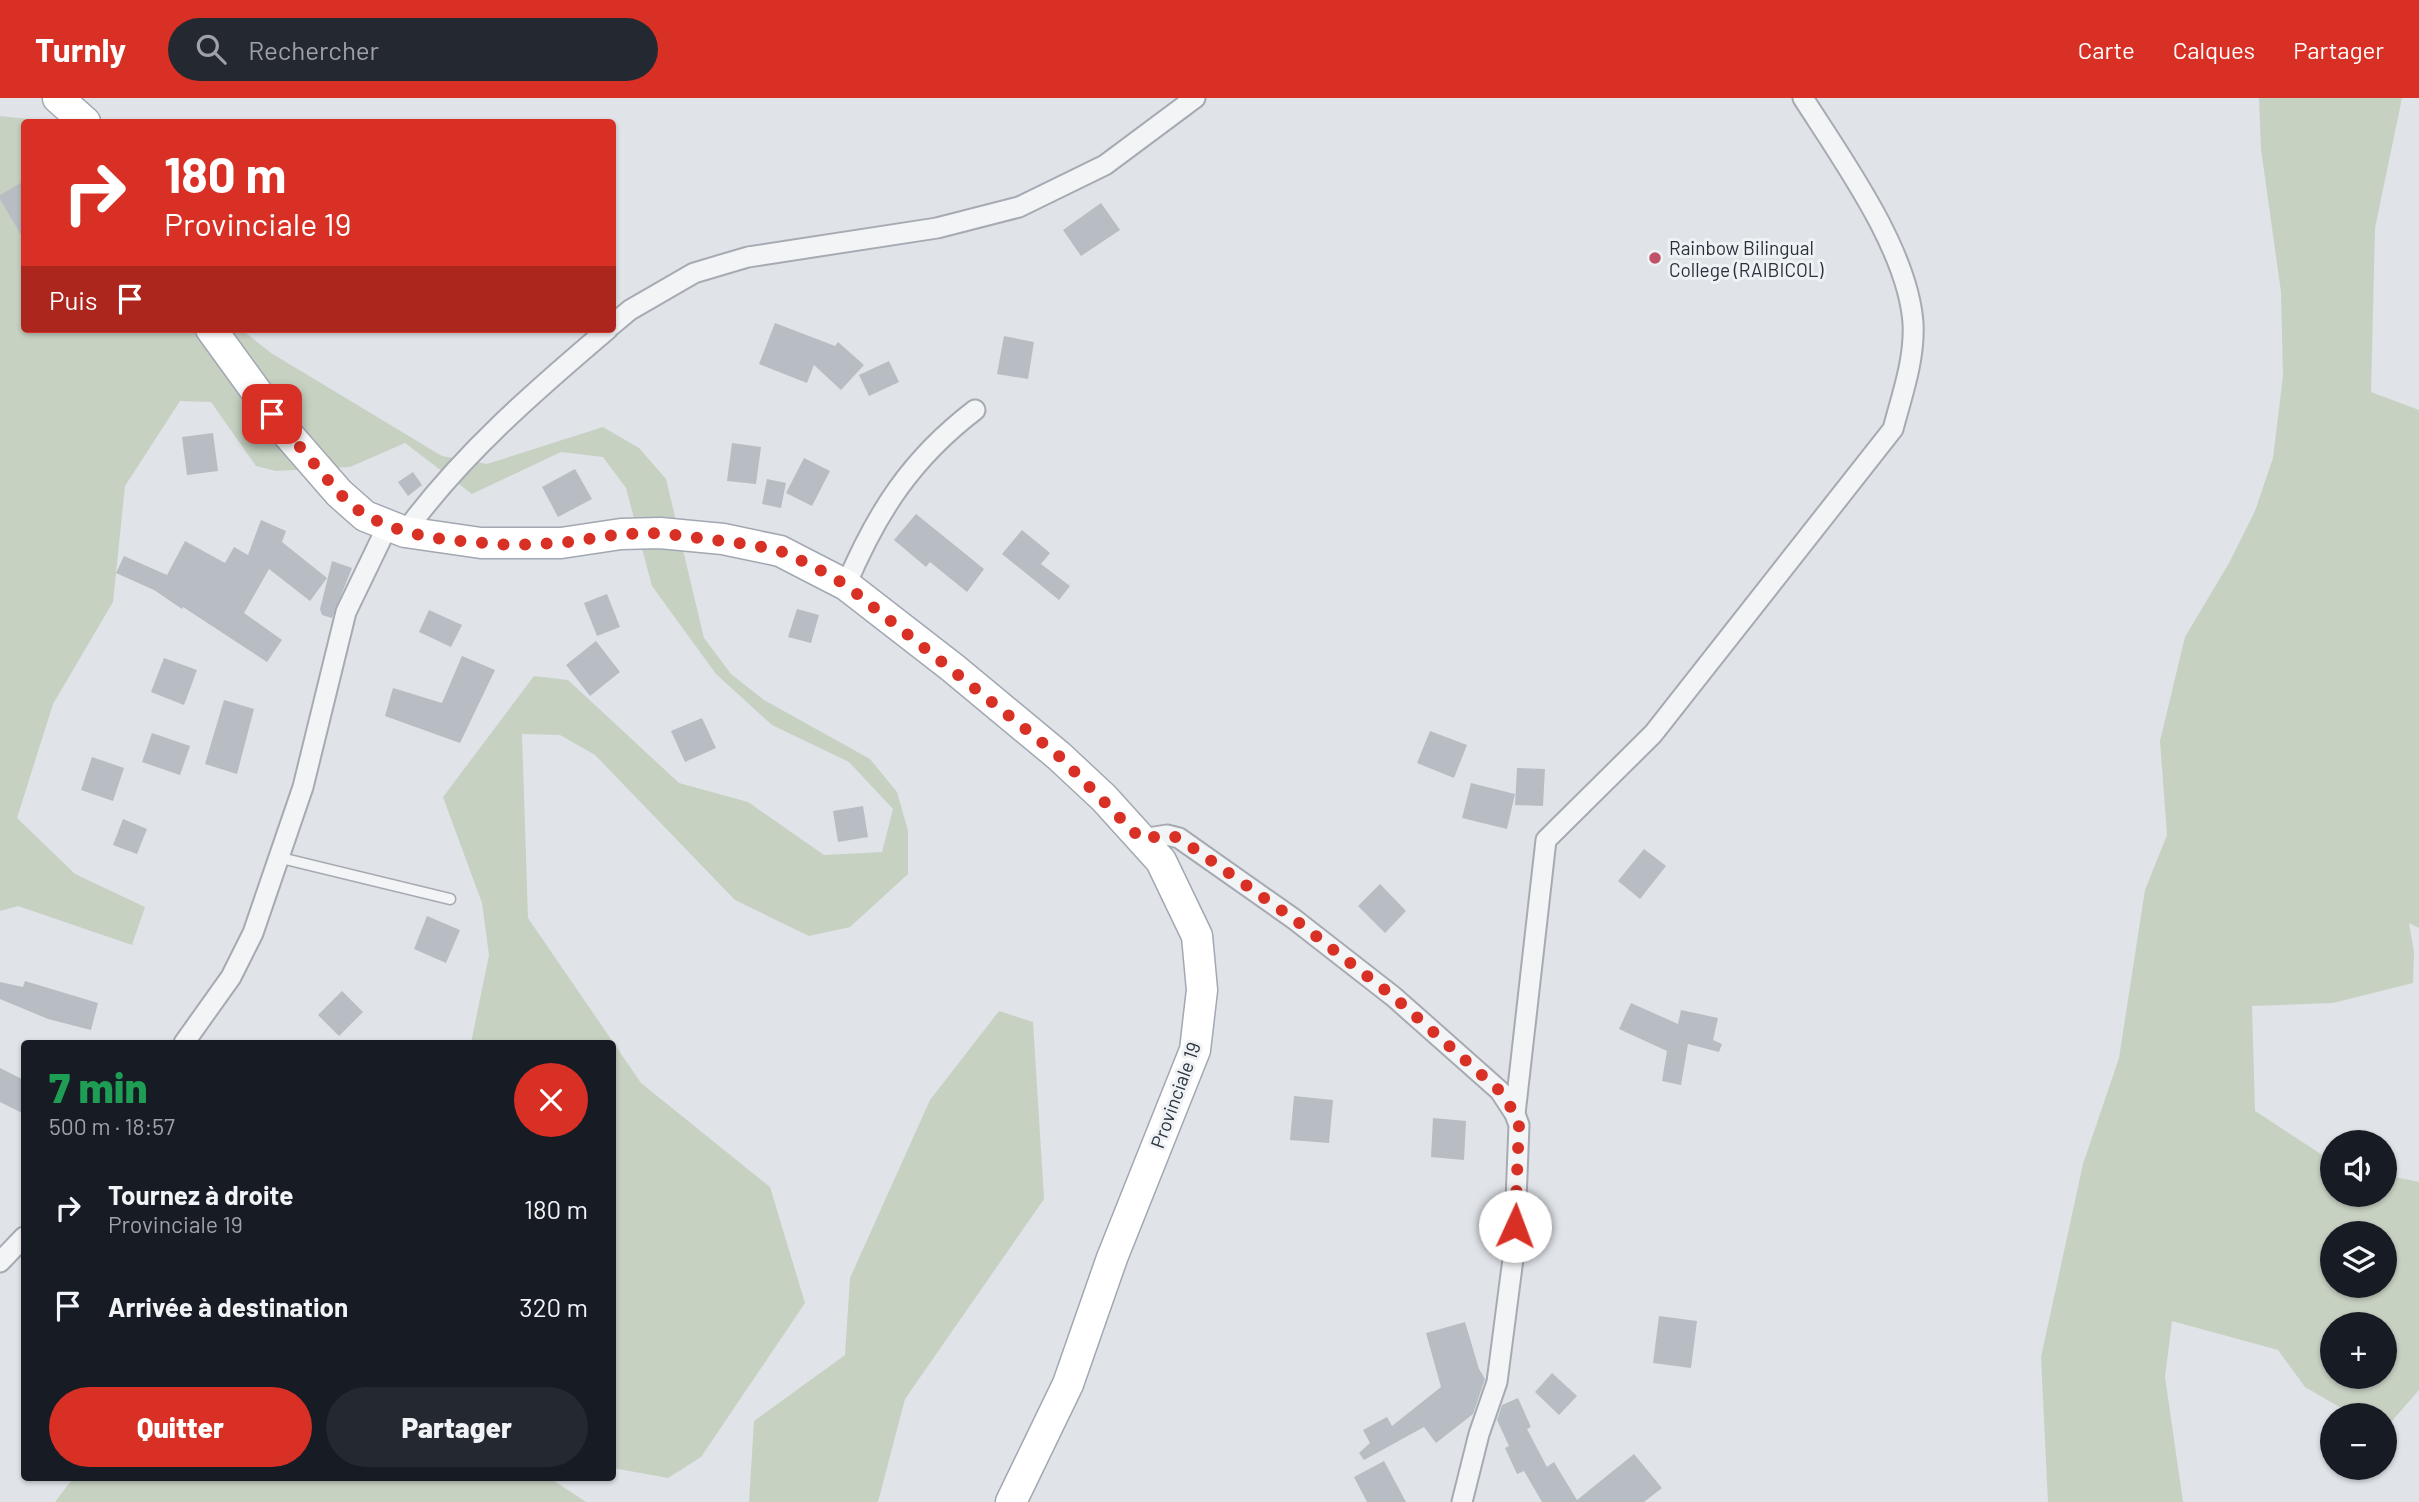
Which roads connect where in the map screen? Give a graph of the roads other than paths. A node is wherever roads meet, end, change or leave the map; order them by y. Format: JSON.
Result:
{"nodes":[{"id":1,"x":58,"y":98,"type":"edge"},
{"id":2,"x":1195,"y":98,"type":"edge"},
{"id":3,"x":1802,"y":98,"type":"edge"},
{"id":4,"x":82,"y":119,"type":"edge"},
{"id":5,"x":616,"y":322,"type":"edge"},
{"id":6,"x":214,"y":333,"type":"edge"},
{"id":7,"x":603,"y":333,"type":"edge"},
{"id":8,"x":975,"y":410,"type":"dead end"},
{"id":9,"x":396,"y":529,"type":"junction"},
{"id":10,"x":846,"y":585,"type":"junction"},
{"id":11,"x":1141,"y":839,"type":"junction"},
{"id":12,"x":277,"y":857,"type":"junction"},
{"id":13,"x":450,"y":899,"type":"dead end"},
{"id":14,"x":186,"y":1040,"type":"edge"},
{"id":15,"x":1515,"y":1114,"type":"junction"},
{"id":16,"x":21,"y":1240,"type":"edge"},
{"id":17,"x":0,"y":1262,"type":"edge"},
{"id":18,"x":1465,"y":1499,"type":"edge"},
{"id":19,"x":1011,"y":1502,"type":"edge"}],
"edges":[{"from":1,"to":4,"type":"main road"},
{"from":2,"to":5,"type":"street"},
{"from":3,"to":15,"type":"street"},
{"from":6,"to":9,"type":"main road","name":"Provinciale 19"},
{"from":7,"to":9,"type":"street"},
{"from":8,"to":10,"type":"street"},
{"from":9,"to":10,"type":"main road","name":"Provinciale 19"},
{"from":9,"to":12,"type":"street"},
{"from":10,"to":11,"type":"main road","name":"Provinciale 19"},
{"from":11,"to":15,"type":"street"},
{"from":11,"to":19,"type":"main road","name":"Provinciale 19"},
{"from":12,"to":13,"type":"lane"},
{"from":12,"to":14,"type":"street"},
{"from":15,"to":18,"type":"street"},
{"from":16,"to":17,"type":"street"}]}
